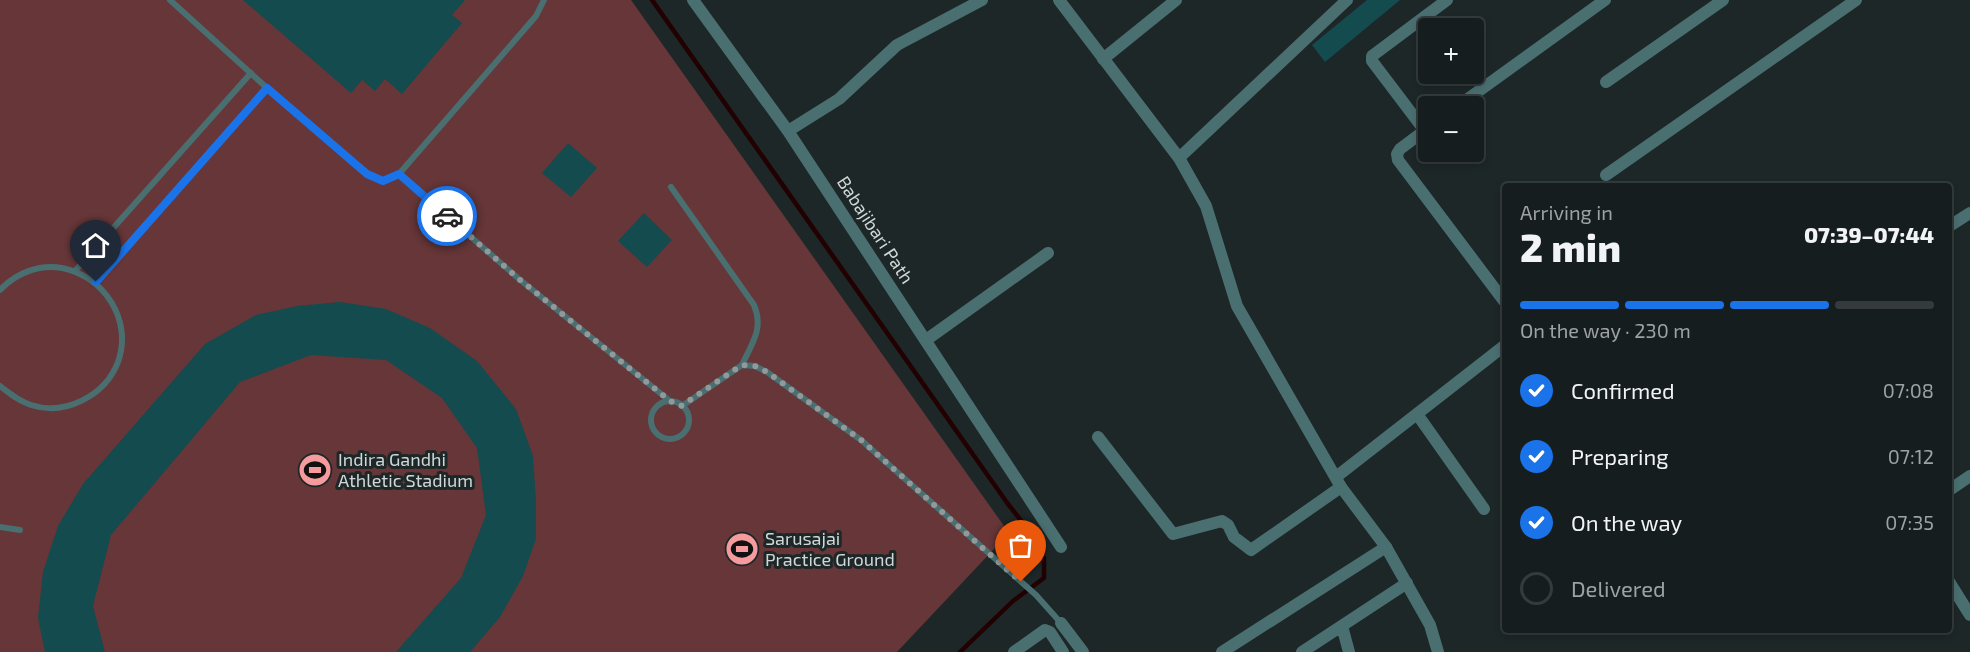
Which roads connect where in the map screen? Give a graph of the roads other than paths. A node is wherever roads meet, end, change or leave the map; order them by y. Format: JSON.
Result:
{"nodes":[{"id":1,"x":170,"y":0,"type":"edge"},
{"id":2,"x":544,"y":0,"type":"edge"},
{"id":3,"x":693,"y":0,"type":"edge"},
{"id":4,"x":982,"y":0,"type":"edge"},
{"id":5,"x":1059,"y":0,"type":"edge"},
{"id":6,"x":1176,"y":0,"type":"edge"},
{"id":7,"x":1347,"y":0,"type":"edge"},
{"id":8,"x":1447,"y":0,"type":"edge"},
{"id":9,"x":1605,"y":0,"type":"edge"},
{"id":10,"x":1723,"y":0,"type":"edge"},
{"id":11,"x":1856,"y":0,"type":"edge"},
{"id":12,"x":1103,"y":59,"type":"junction"},
{"id":13,"x":251,"y":74,"type":"junction"},
{"id":14,"x":1606,"y":82,"type":"dead end"},
{"id":15,"x":267,"y":88,"type":"junction"},
{"id":16,"x":1472,"y":96,"type":"edge"},
{"id":17,"x":1418,"y":119,"type":"edge"},
{"id":18,"x":788,"y":131,"type":"junction"},
{"id":19,"x":1418,"y":135,"type":"edge"},
{"id":20,"x":1179,"y":158,"type":"junction"},
{"id":21,"x":399,"y":174,"type":"junction"},
{"id":22,"x":1606,"y":175,"type":"dead end"},
{"id":23,"x":671,"y":188,"type":"dead end"},
{"id":24,"x":1970,"y":213,"type":"edge"},
{"id":25,"x":1952,"y":224,"type":"edge"},
{"id":26,"x":1048,"y":253,"type":"dead end"},
{"id":27,"x":75,"y":271,"type":"junction"},
{"id":28,"x":96,"y":282,"type":"junction"},
{"id":29,"x":0,"y":290,"type":"edge"},
{"id":30,"x":1502,"y":298,"type":"edge"},
{"id":31,"x":926,"y":340,"type":"junction"},
{"id":32,"x":1502,"y":348,"type":"edge"},
{"id":33,"x":742,"y":365,"type":"junction"},
{"id":34,"x":0,"y":386,"type":"edge"},
{"id":35,"x":670,"y":401,"type":"junction"},
{"id":36,"x":681,"y":406,"type":"junction"},
{"id":37,"x":1417,"y":414,"type":"junction"},
{"id":38,"x":1098,"y":436,"type":"dead end"},
{"id":39,"x":1970,"y":476,"type":"edge"},
{"id":40,"x":1338,"y":482,"type":"junction"},
{"id":41,"x":1952,"y":488,"type":"edge"},
{"id":42,"x":1484,"y":509,"type":"dead end"},
{"id":43,"x":0,"y":527,"type":"edge"},
{"id":44,"x":20,"y":530,"type":"dead end"},
{"id":45,"x":1061,"y":547,"type":"dead end"},
{"id":46,"x":1386,"y":547,"type":"junction"},
{"id":47,"x":1407,"y":583,"type":"junction"},
{"id":48,"x":1952,"y":586,"type":"edge"},
{"id":49,"x":1970,"y":615,"type":"edge"},
{"id":50,"x":1061,"y":623,"type":"joint"},
{"id":51,"x":1342,"y":626,"type":"junction"},
{"id":52,"x":1014,"y":652,"type":"edge"},
{"id":53,"x":1063,"y":652,"type":"edge"},
{"id":54,"x":1083,"y":652,"type":"edge"},
{"id":55,"x":1222,"y":652,"type":"edge"},
{"id":56,"x":1302,"y":652,"type":"edge"},
{"id":57,"x":1349,"y":652,"type":"edge"},
{"id":58,"x":1438,"y":652,"type":"edge"}],
"edges":[{"from":1,"to":13,"type":"lane"},
{"from":2,"to":21,"type":"lane"},
{"from":3,"to":18,"type":"street","name":"Babajibari Path"},
{"from":4,"to":18,"type":"street"},
{"from":5,"to":12,"type":"street"},
{"from":6,"to":12,"type":"street"},
{"from":7,"to":20,"type":"street"},
{"from":8,"to":17,"type":"street"},
{"from":9,"to":16,"type":"street"},
{"from":10,"to":14,"type":"street"},
{"from":11,"to":22,"type":"street"},
{"from":12,"to":20,"type":"street"},
{"from":13,"to":15,"type":"lane"},
{"from":13,"to":27,"type":"lane"},
{"from":15,"to":21,"type":"lane"},
{"from":15,"to":28,"type":"lane"},
{"from":18,"to":31,"type":"street","name":"Babajibari Path"},
{"from":19,"to":30,"type":"street"},
{"from":20,"to":40,"type":"street"},
{"from":21,"to":35,"type":"lane"},
{"from":23,"to":33,"type":"lane"},
{"from":24,"to":25,"type":"street"},
{"from":26,"to":31,"type":"street"},
{"from":27,"to":28,"type":"lane"},
{"from":27,"to":29,"type":"lane"},
{"from":28,"to":34,"type":"lane"},
{"from":31,"to":45,"type":"street","name":"Babajibari Path"},
{"from":32,"to":37,"type":"street"},
{"from":33,"to":36,"type":"lane"},
{"from":33,"to":50,"type":"lane"},
{"from":35,"to":36,"type":"lane"},
{"from":35,"to":36,"type":"lane"},
{"from":37,"to":40,"type":"street"},
{"from":37,"to":42,"type":"street"},
{"from":38,"to":40,"type":"street"},
{"from":39,"to":41,"type":"street"},
{"from":40,"to":46,"type":"street"},
{"from":43,"to":44,"type":"lane"},
{"from":46,"to":47,"type":"street"},
{"from":46,"to":55,"type":"street"},
{"from":47,"to":51,"type":"street"},
{"from":47,"to":58,"type":"street"},
{"from":48,"to":49,"type":"street"},
{"from":50,"to":54,"type":"street"},
{"from":51,"to":56,"type":"street"},
{"from":51,"to":57,"type":"street"},
{"from":52,"to":53,"type":"street"}]}
